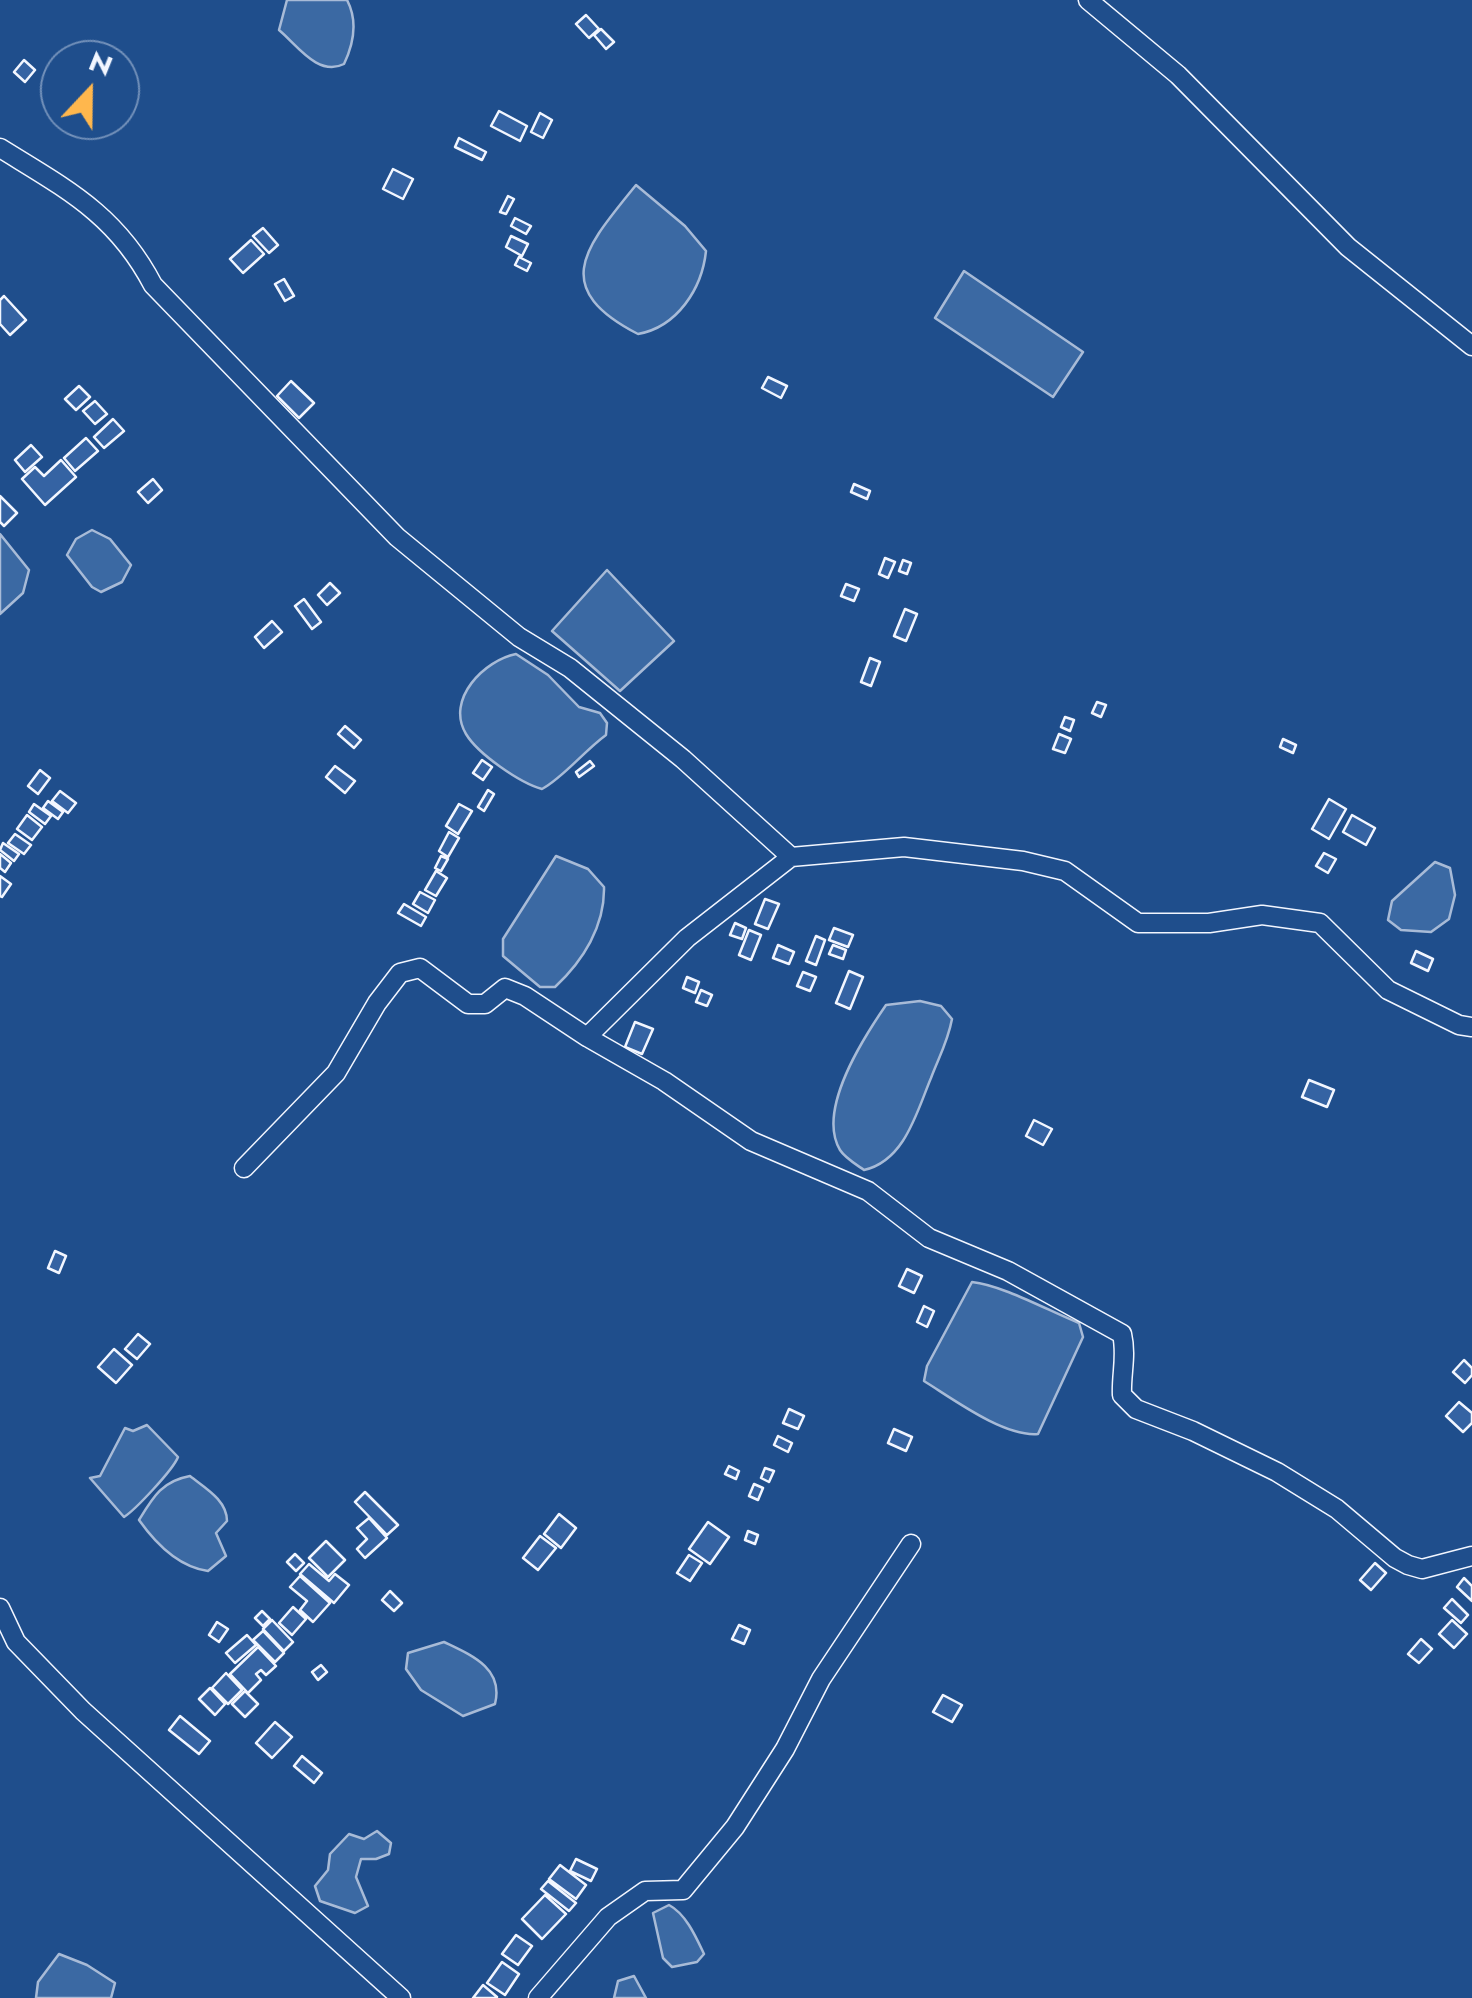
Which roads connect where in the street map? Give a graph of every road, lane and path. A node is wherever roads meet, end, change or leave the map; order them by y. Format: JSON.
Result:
{"nodes":[{"id":1,"x":1088,"y":0,"type":"edge"},
{"id":2,"x":0,"y":148,"type":"edge"},
{"id":3,"x":1472,"y":346,"type":"edge"},
{"id":4,"x":791,"y":857,"type":"junction"},
{"id":5,"x":1472,"y":1027,"type":"edge"},
{"id":6,"x":587,"y":1037,"type":"junction"},
{"id":7,"x":244,"y":1168,"type":"dead end"},
{"id":8,"x":911,"y":1544,"type":"dead end"},
{"id":9,"x":1472,"y":1556,"type":"edge"},
{"id":10,"x":0,"y":1608,"type":"edge"},
{"id":11,"x":401,"y":1998,"type":"edge"},
{"id":12,"x":538,"y":1998,"type":"edge"}],
"edges":[{"from":1,"to":3,"type":"street"},
{"from":2,"to":4,"type":"street"},
{"from":4,"to":5,"type":"street"},
{"from":4,"to":6,"type":"street"},
{"from":6,"to":7,"type":"street"},
{"from":6,"to":9,"type":"street"},
{"from":8,"to":12,"type":"street"},
{"from":10,"to":11,"type":"street"}]}
